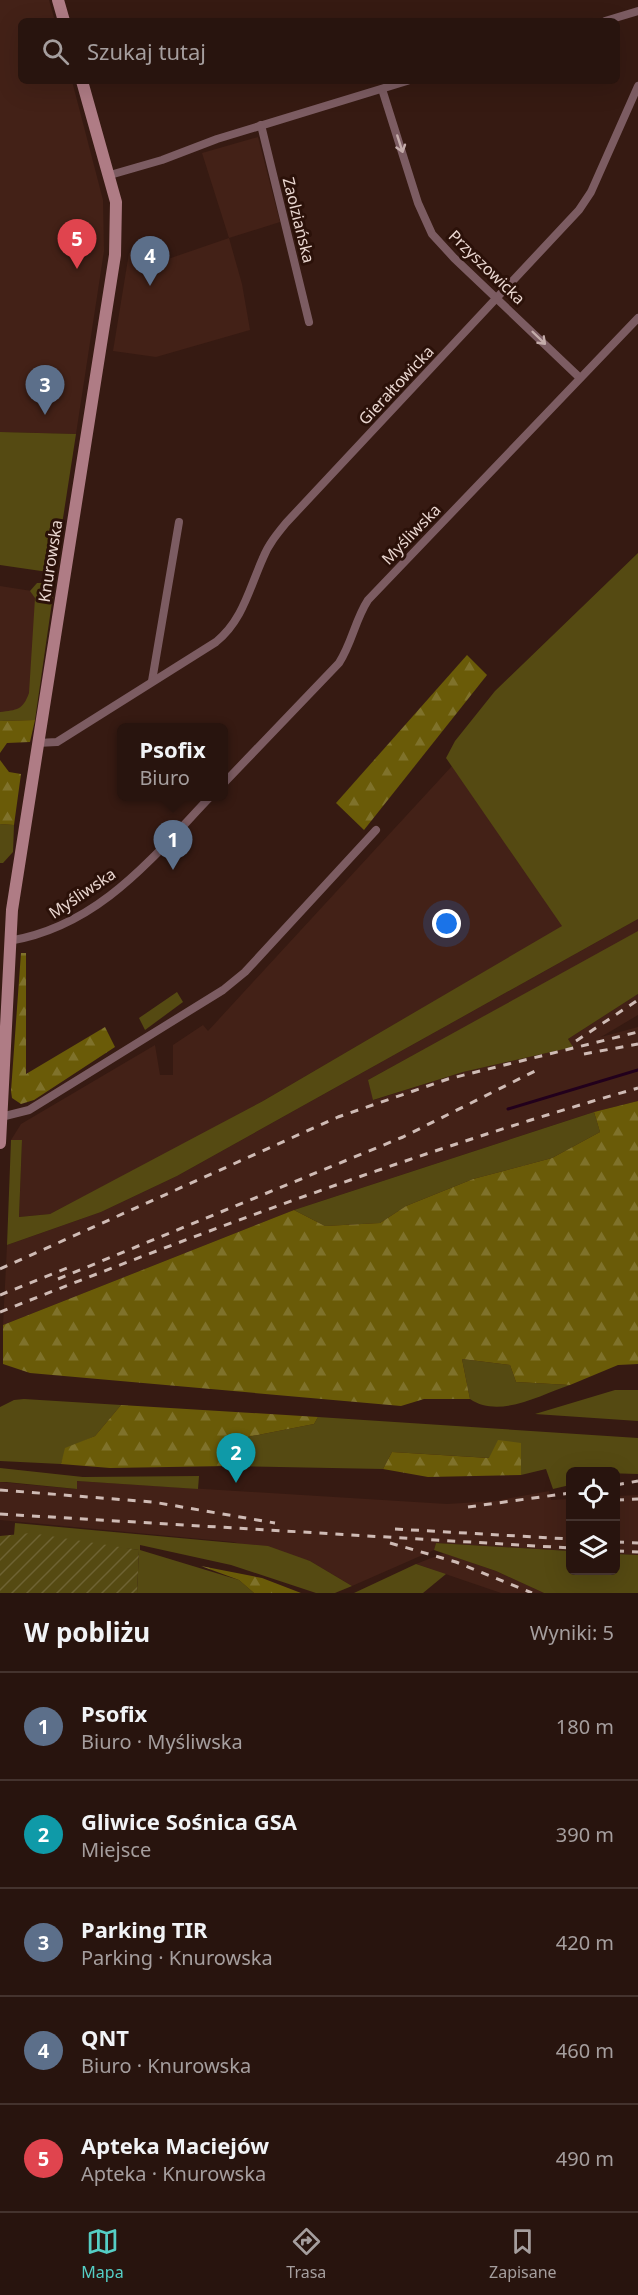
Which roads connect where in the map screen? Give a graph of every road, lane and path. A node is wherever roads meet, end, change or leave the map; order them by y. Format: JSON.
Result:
{"nodes":[{"id":1,"x":58,"y":0,"type":"edge"},
{"id":2,"x":638,"y":11,"type":"edge"},
{"id":3,"x":63,"y":18,"type":"edge"},
{"id":4,"x":615,"y":18,"type":"edge"},
{"id":5,"x":83,"y":84,"type":"edge"},
{"id":6,"x":396,"y":84,"type":"edge"},
{"id":7,"x":638,"y":86,"type":"edge"},
{"id":8,"x":382,"y":88,"type":"junction"},
{"id":9,"x":261,"y":125,"type":"junction"},
{"id":10,"x":110,"y":175,"type":"junction"},
{"id":11,"x":497,"y":299,"type":"junction"},
{"id":12,"x":638,"y":318,"type":"edge"},
{"id":13,"x":309,"y":322,"type":"dead end"},
{"id":14,"x":580,"y":378,"type":"junction"},
{"id":15,"x":179,"y":522,"type":"dead end"},
{"id":16,"x":152,"y":681,"type":"junction"},
{"id":17,"x":37,"y":743,"type":"junction"},
{"id":18,"x":228,"y":779,"type":"edge"},
{"id":19,"x":206,"y":801,"type":"edge"},
{"id":20,"x":376,"y":830,"type":"dead end"},
{"id":21,"x":9,"y":941,"type":"junction"},
{"id":22,"x":1,"y":1117,"type":"edge"},
{"id":23,"x":0,"y":1143,"type":"edge"}],
"edges":[{"from":1,"to":3,"type":"street"},
{"from":2,"to":4,"type":"street"},
{"from":5,"to":10,"type":"street","name":"Knurowska"},
{"from":6,"to":8,"type":"street"},
{"from":7,"to":11,"type":"street","name":"Gierałtowicka"},
{"from":8,"to":9,"type":"street"},
{"from":8,"to":11,"type":"street","name":"Przyszowicka","one_way":true},
{"from":9,"to":10,"type":"street"},
{"from":9,"to":13,"type":"street","name":"Zaolziańska"},
{"from":10,"to":17,"type":"street","name":"Knurowska"},
{"from":11,"to":14,"type":"street","name":"Przyszowicka","one_way":true},
{"from":11,"to":16,"type":"street","name":"Gierałtowicka"},
{"from":12,"to":14,"type":"street","name":"Myśliwska"},
{"from":14,"to":18,"type":"street","name":"Myśliwska"},
{"from":15,"to":16,"type":"street"},
{"from":16,"to":17,"type":"street","name":"Gierałtowicka"},
{"from":17,"to":21,"type":"street","name":"Knurowska"},
{"from":19,"to":21,"type":"street","name":"Myśliwska"},
{"from":20,"to":22,"type":"street"},
{"from":21,"to":22,"type":"street","name":"Knurowska"},
{"from":22,"to":23,"type":"street","name":"Knurowska"}]}
